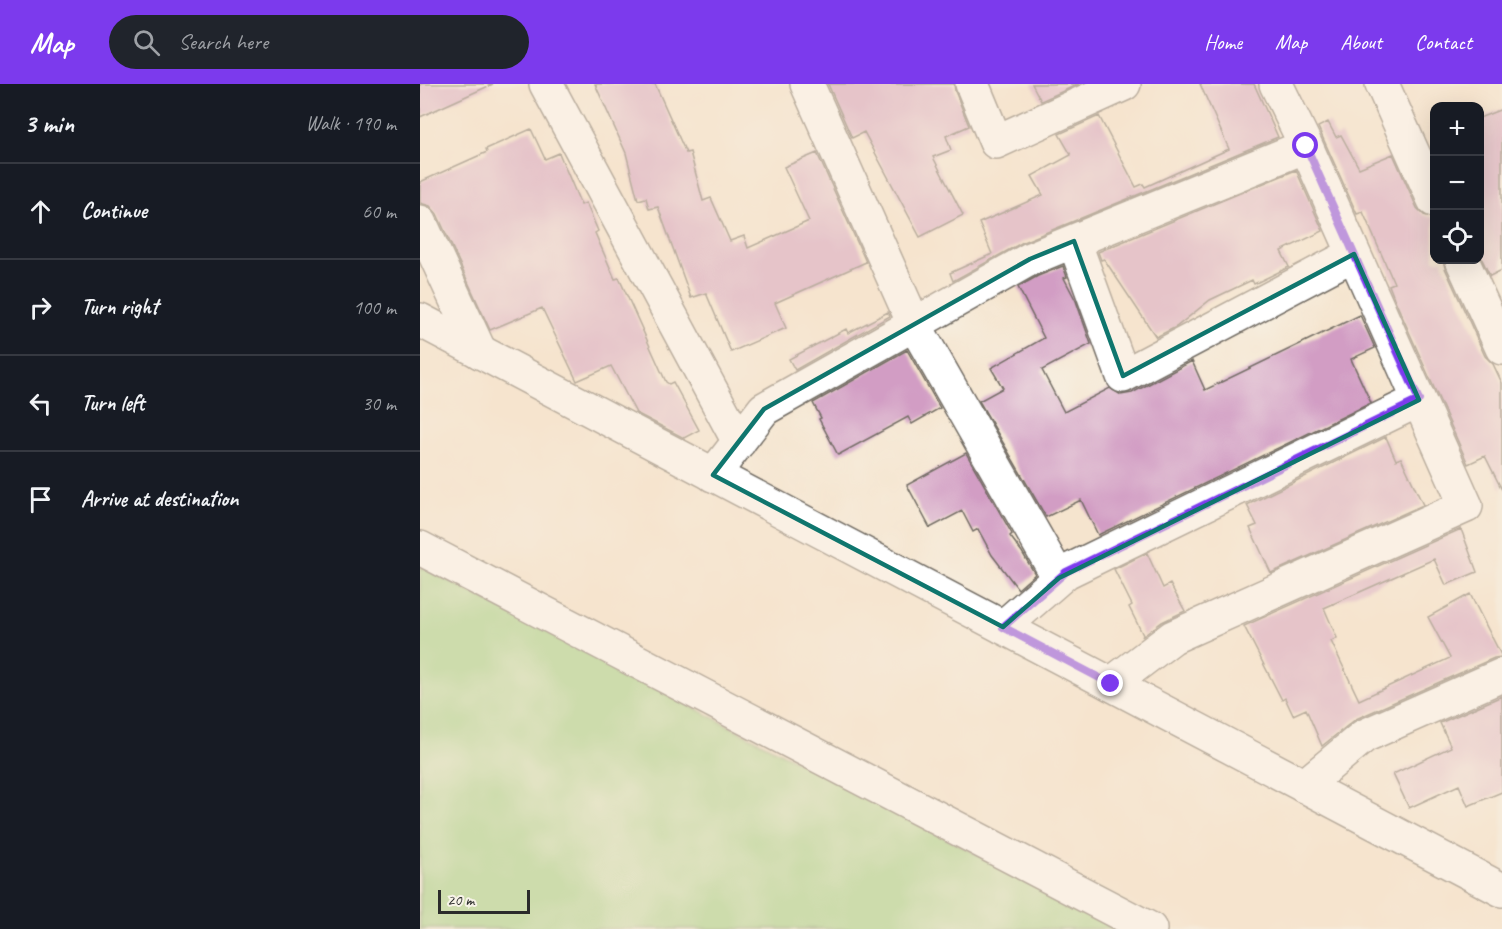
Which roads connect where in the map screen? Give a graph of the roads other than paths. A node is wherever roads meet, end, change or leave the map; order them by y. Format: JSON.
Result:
{"nodes":[{"id":1,"x":546,"y":84,"type":"edge"},
{"id":2,"x":807,"y":84,"type":"edge"},
{"id":3,"x":972,"y":84,"type":"edge"},
{"id":4,"x":1124,"y":84,"type":"edge"},
{"id":5,"x":1276,"y":84,"type":"edge"},
{"id":6,"x":1382,"y":84,"type":"edge"},
{"id":7,"x":1306,"y":146,"type":"junction"},
{"id":8,"x":1430,"y":191,"type":"edge"},
{"id":9,"x":420,"y":222,"type":"edge"},
{"id":10,"x":1074,"y":241,"type":"junction"},
{"id":11,"x":1354,"y":254,"type":"junction"},
{"id":12,"x":1463,"y":264,"type":"edge"},
{"id":13,"x":420,"y":320,"type":"edge"},
{"id":14,"x":914,"y":324,"type":"junction"},
{"id":15,"x":1502,"y":348,"type":"edge"},
{"id":16,"x":480,"y":352,"type":"junction"},
{"id":17,"x":1419,"y":400,"type":"junction"},
{"id":18,"x":739,"y":442,"type":"junction"},
{"id":19,"x":713,"y":475,"type":"junction"},
{"id":20,"x":420,"y":548,"type":"edge"},
{"id":21,"x":1059,"y":578,"type":"junction"},
{"id":22,"x":1003,"y":627,"type":"junction"},
{"id":23,"x":1502,"y":675,"type":"edge"},
{"id":24,"x":1111,"y":684,"type":"junction"},
{"id":25,"x":1304,"y":786,"type":"junction"},
{"id":26,"x":1502,"y":890,"type":"edge"},
{"id":27,"x":1150,"y":929,"type":"edge"}],
"edges":[{"from":1,"to":18,"type":"street"},
{"from":2,"to":14,"type":"street"},
{"from":3,"to":4,"type":"street"},
{"from":5,"to":7,"type":"street"},
{"from":6,"to":8,"type":"street"},
{"from":7,"to":10,"type":"street"},
{"from":7,"to":11,"type":"street"},
{"from":9,"to":16,"type":"street"},
{"from":10,"to":11,"type":"street"},
{"from":10,"to":14,"type":"street"},
{"from":11,"to":17,"type":"street"},
{"from":12,"to":15,"type":"street"},
{"from":13,"to":16,"type":"street"},
{"from":14,"to":18,"type":"street"},
{"from":14,"to":21,"type":"street"},
{"from":16,"to":19,"type":"street"},
{"from":17,"to":21,"type":"street"},
{"from":17,"to":24,"type":"street"},
{"from":18,"to":19,"type":"street"},
{"from":19,"to":22,"type":"street"},
{"from":20,"to":27,"type":"street"},
{"from":21,"to":22,"type":"street"},
{"from":22,"to":24,"type":"street"},
{"from":23,"to":25,"type":"street"},
{"from":24,"to":25,"type":"street"},
{"from":25,"to":26,"type":"street"}]}
